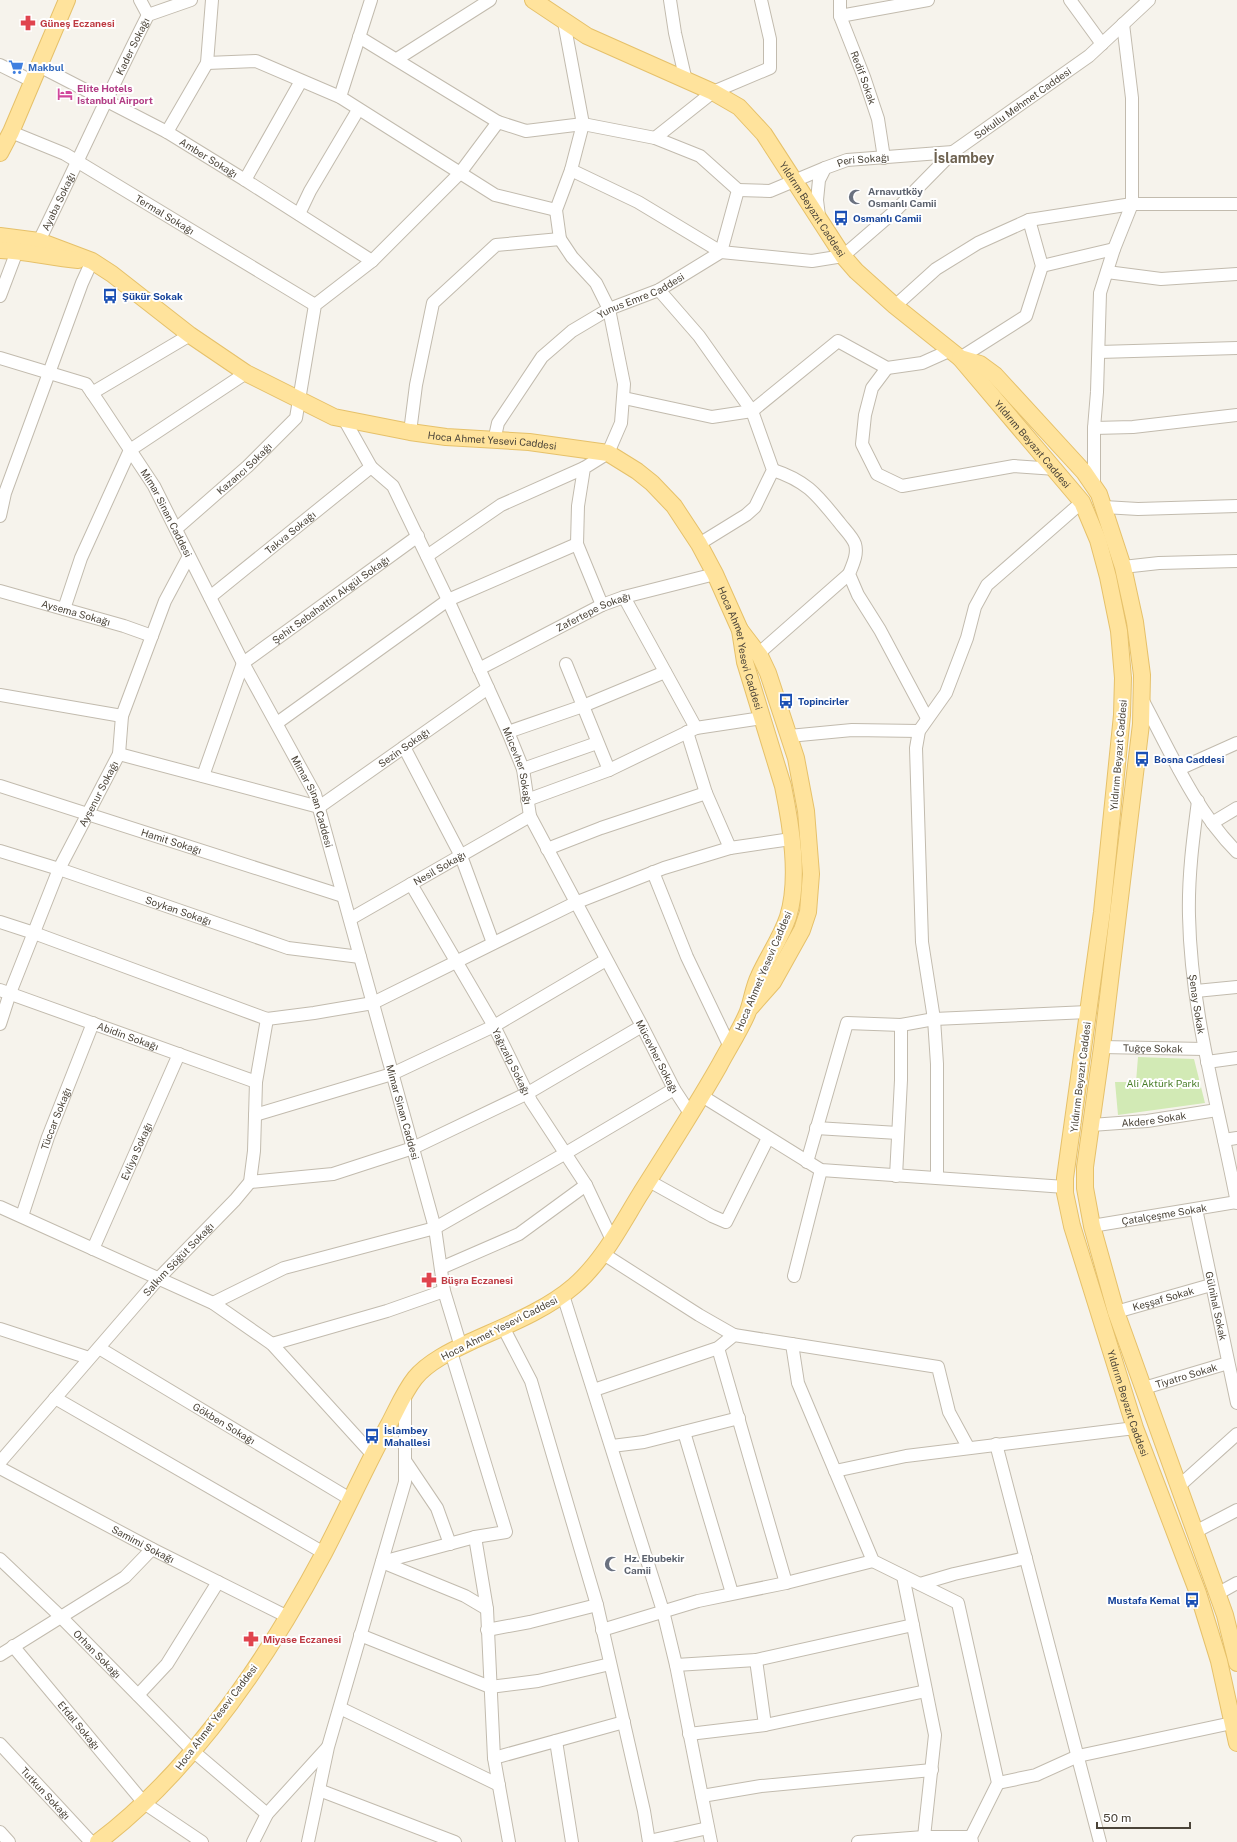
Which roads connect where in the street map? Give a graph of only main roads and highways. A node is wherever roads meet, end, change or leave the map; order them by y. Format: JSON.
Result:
{"nodes":[{"id":1,"x":68,"y":0,"type":"edge"},
{"id":2,"x":533,"y":0,"type":"edge"},
{"id":3,"x":0,"y":153,"type":"edge"},
{"id":4,"x":0,"y":236,"type":"edge"},
{"id":5,"x":0,"y":250,"type":"edge"},
{"id":6,"x":92,"y":261,"type":"junction"},
{"id":7,"x":955,"y":354,"type":"junction"},
{"id":8,"x":740,"y":630,"type":"junction"},
{"id":9,"x":748,"y":1011,"type":"junction"},
{"id":10,"x":1236,"y":1656,"type":"edge"},
{"id":11,"x":1237,"y":1743,"type":"edge"},
{"id":12,"x":98,"y":1842,"type":"edge"}],
"edges":[{"from":1,"to":3,"type":"main road"},
{"from":2,"to":7,"type":"main road","name":"Yıldırım Beyazıt Caddesi"},
{"from":4,"to":6,"type":"main road","name":"Hoca Ahmet Yesevi Caddesi"},
{"from":5,"to":6,"type":"main road","name":"Hoca Ahmet Yesevi Caddesi"},
{"from":6,"to":8,"type":"main road","name":"Hoca Ahmet Yesevi Caddesi"},
{"from":7,"to":10,"type":"main road"},
{"from":7,"to":11,"type":"main road","name":"Yıldırım Beyazıt Caddesi"},
{"from":8,"to":9,"type":"main road","name":"Hoca Ahmet Yesevi Caddesi"},
{"from":8,"to":9,"type":"main road"},
{"from":9,"to":12,"type":"main road","name":"Hoca Ahmet Yesevi Caddesi"}]}
